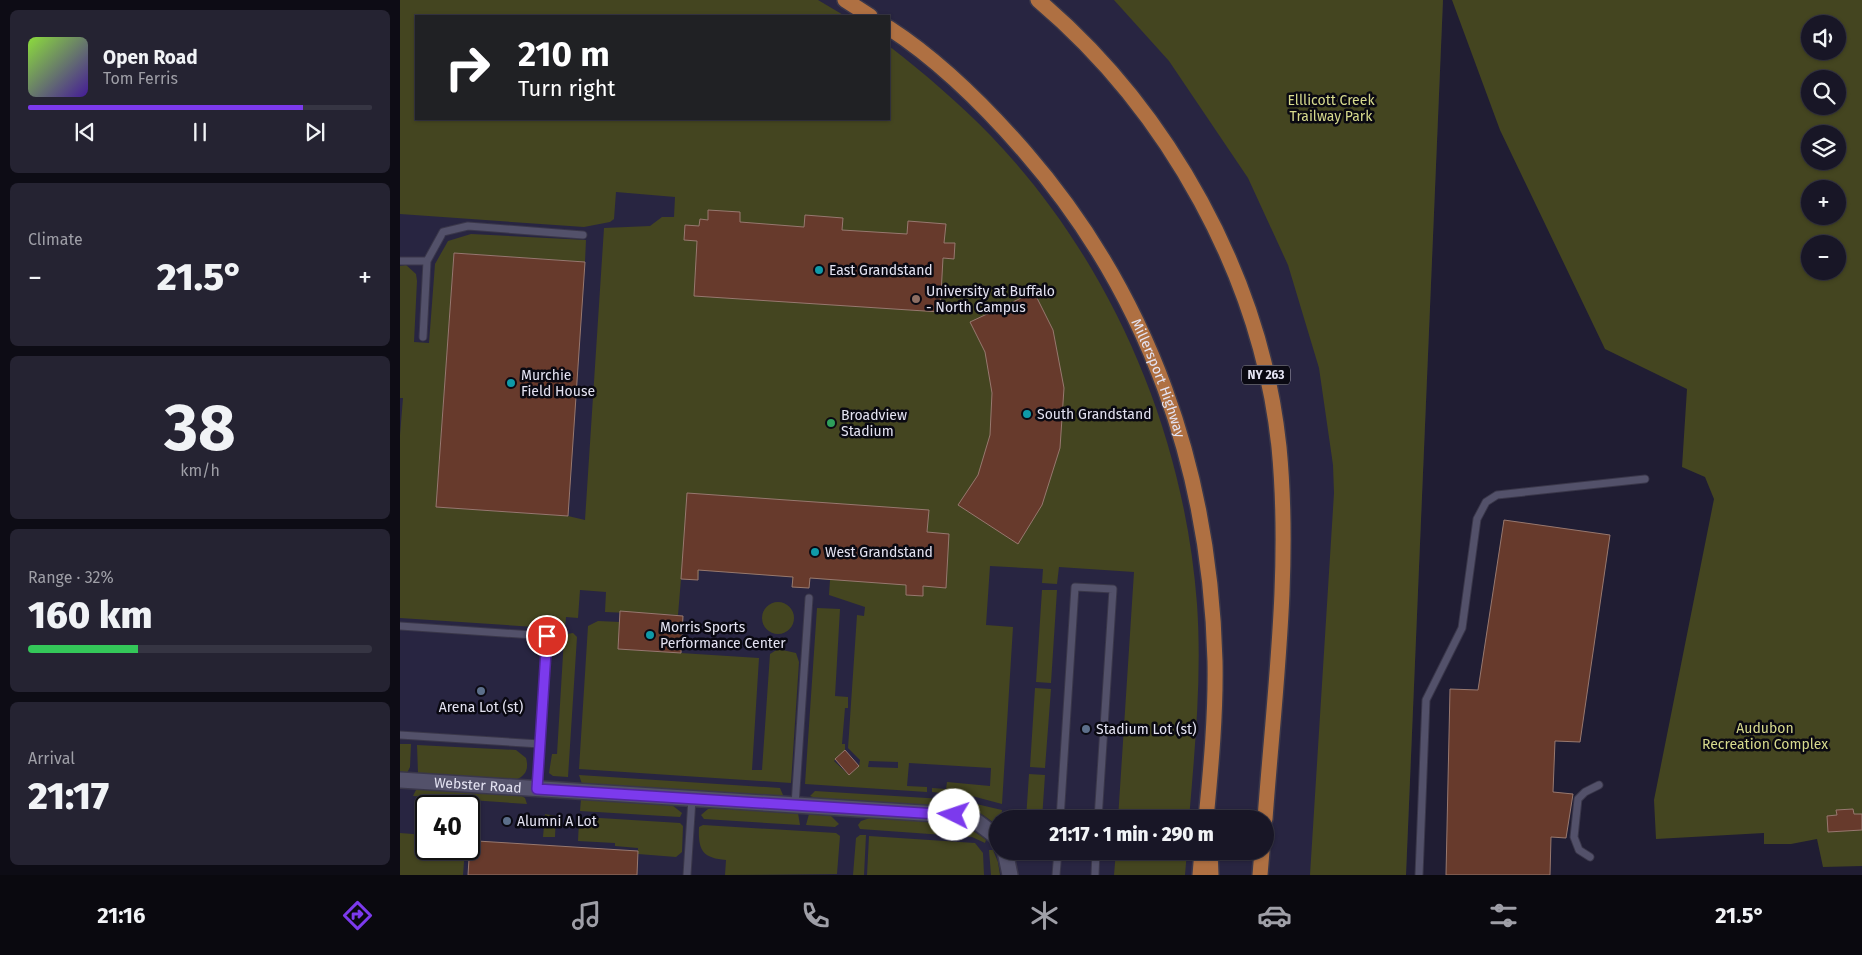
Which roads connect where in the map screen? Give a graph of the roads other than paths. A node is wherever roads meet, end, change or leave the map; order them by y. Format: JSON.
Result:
{"nodes":[{"id":1,"x":845,"y":0,"type":"edge"},
{"id":2,"x":1038,"y":0,"type":"edge"},
{"id":3,"x":868,"y":15,"type":"edge"},
{"id":4,"x":890,"y":29,"type":"edge"},
{"id":5,"x":583,"y":235,"type":"dead end"},
{"id":6,"x":400,"y":261,"type":"edge"},
{"id":7,"x":427,"y":261,"type":"junction"},
{"id":8,"x":423,"y":337,"type":"dead end"},
{"id":9,"x":1645,"y":479,"type":"dead end"},
{"id":10,"x":809,"y":598,"type":"dead end"},
{"id":11,"x":400,"y":626,"type":"edge"},
{"id":12,"x":400,"y":735,"type":"edge"},
{"id":13,"x":540,"y":744,"type":"junction"},
{"id":14,"x":400,"y":780,"type":"edge"},
{"id":15,"x":1598,"y":785,"type":"dead end"},
{"id":16,"x":537,"y":789,"type":"junction"},
{"id":17,"x":692,"y":799,"type":"junction"},
{"id":18,"x":795,"y":806,"type":"junction"},
{"id":19,"x":1061,"y":810,"type":"edge"},
{"id":20,"x":1099,"y":810,"type":"edge"},
{"id":21,"x":1206,"y":810,"type":"edge"},
{"id":22,"x":1265,"y":810,"type":"edge"},
{"id":23,"x":989,"y":830,"type":"edge"},
{"id":24,"x":1590,"y":857,"type":"dead end"},
{"id":25,"x":1007,"y":860,"type":"edge"},
{"id":26,"x":1057,"y":860,"type":"edge"},
{"id":27,"x":1096,"y":860,"type":"edge"},
{"id":28,"x":1201,"y":860,"type":"edge"},
{"id":29,"x":1210,"y":860,"type":"edge"},
{"id":30,"x":1261,"y":860,"type":"edge"},
{"id":31,"x":687,"y":875,"type":"edge"},
{"id":32,"x":1010,"y":875,"type":"edge"},
{"id":33,"x":1056,"y":875,"type":"edge"},
{"id":34,"x":1095,"y":875,"type":"edge"},
{"id":35,"x":1200,"y":875,"type":"edge"},
{"id":36,"x":1211,"y":875,"type":"edge"},
{"id":37,"x":1260,"y":875,"type":"edge"},
{"id":38,"x":1419,"y":875,"type":"edge"}],
"edges":[{"from":1,"to":3,"type":"main road"},
{"from":2,"to":22,"type":"main road","number":"NY 263"},
{"from":4,"to":21,"type":"main road","name":"Millersport Highway"},
{"from":5,"to":7,"type":"lane"},
{"from":6,"to":7,"type":"lane"},
{"from":7,"to":8,"type":"lane"},
{"from":9,"to":38,"type":"lane"},
{"from":10,"to":18,"type":"lane"},
{"from":11,"to":13,"type":"lane"},
{"from":12,"to":13,"type":"lane"},
{"from":13,"to":16,"type":"lane"},
{"from":14,"to":16,"type":"street","name":"Webster Road"},
{"from":15,"to":24,"type":"lane"},
{"from":16,"to":17,"type":"street","name":"Webster Road"},
{"from":17,"to":18,"type":"street","name":"Webster Road"},
{"from":17,"to":31,"type":"lane"},
{"from":18,"to":23,"type":"street","name":"Webster Road"},
{"from":19,"to":20,"type":"lane"},
{"from":25,"to":32,"type":"street"},
{"from":26,"to":33,"type":"lane"},
{"from":27,"to":34,"type":"lane"},
{"from":28,"to":35,"type":"main road"},
{"from":29,"to":36,"type":"main road"},
{"from":30,"to":37,"type":"main road"}]}
